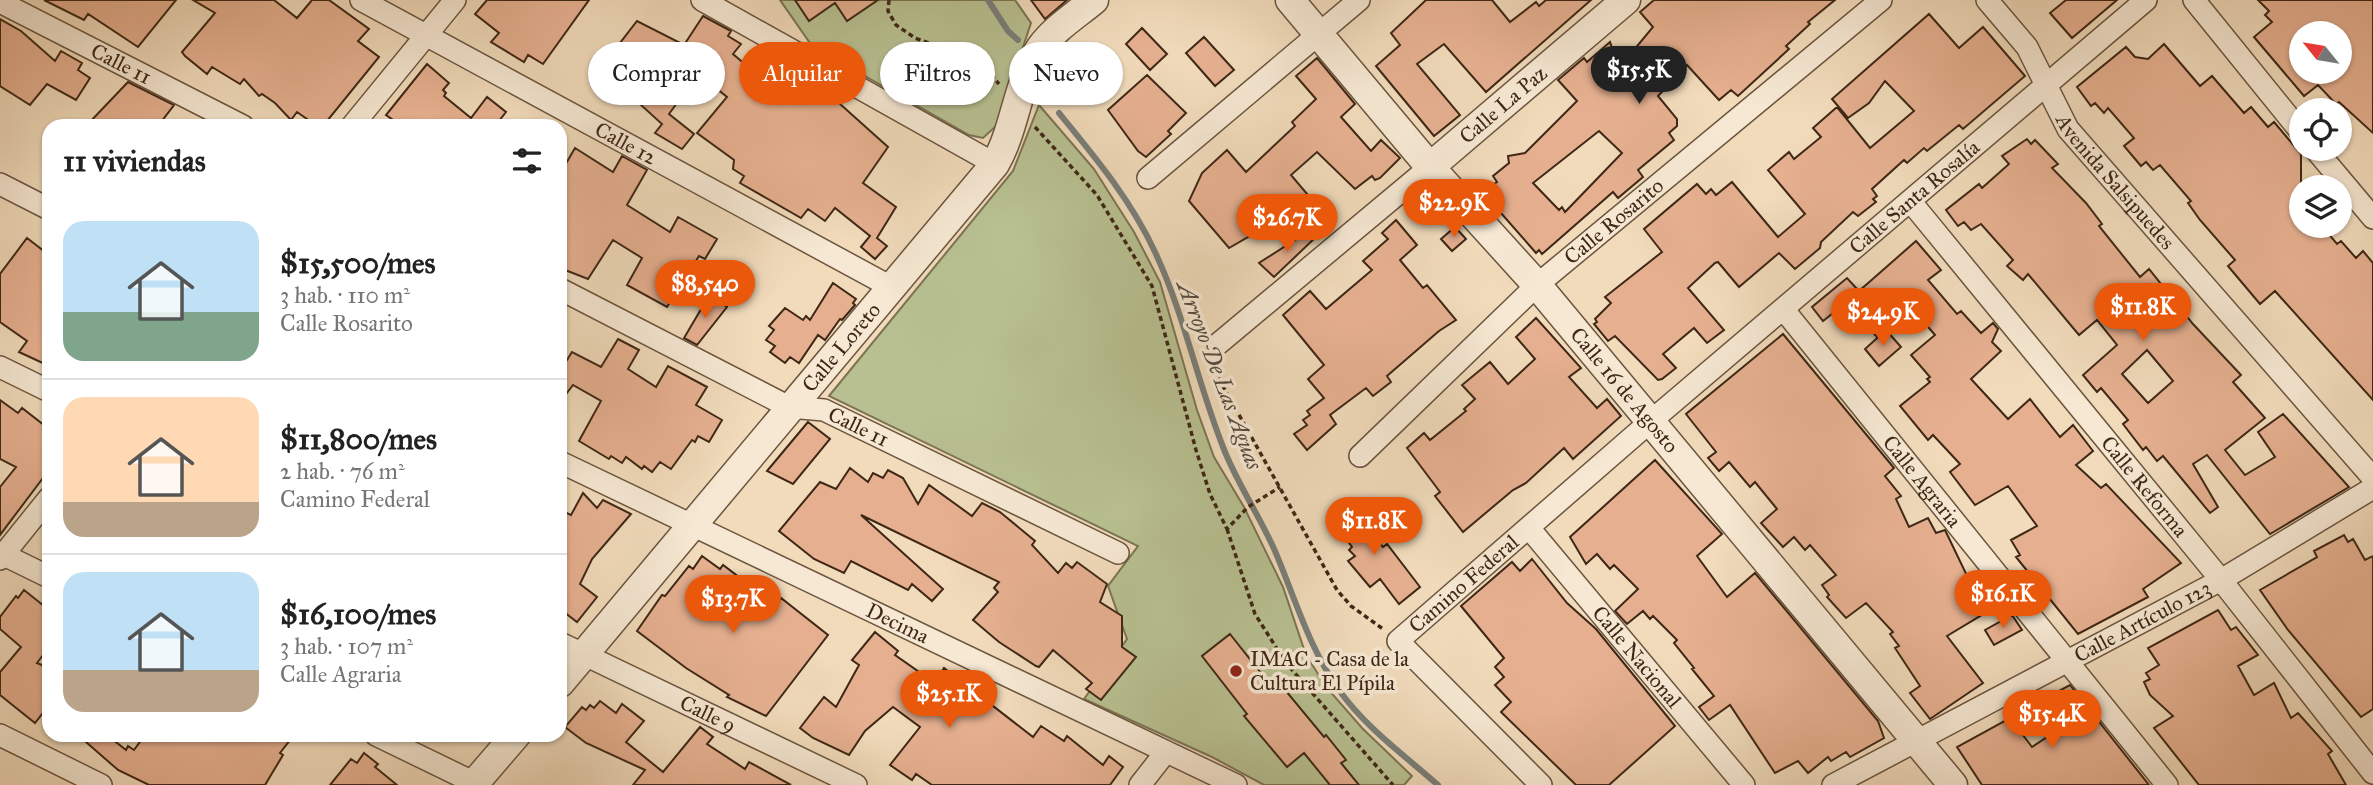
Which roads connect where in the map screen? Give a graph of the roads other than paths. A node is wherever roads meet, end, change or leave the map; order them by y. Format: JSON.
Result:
{"nodes":[{"id":1,"x":361,"y":0,"type":"edge"},
{"id":2,"x":455,"y":0,"type":"edge"},
{"id":3,"x":702,"y":0,"type":"edge"},
{"id":4,"x":1094,"y":0,"type":"edge"},
{"id":5,"x":1290,"y":0,"type":"edge"},
{"id":6,"x":1359,"y":0,"type":"edge"},
{"id":7,"x":1626,"y":0,"type":"edge"},
{"id":8,"x":1881,"y":0,"type":"edge"},
{"id":9,"x":1987,"y":0,"type":"edge"},
{"id":10,"x":2146,"y":0,"type":"edge"},
{"id":11,"x":2194,"y":0,"type":"edge"},
{"id":12,"x":0,"y":2,"type":"edge"},
{"id":13,"x":428,"y":34,"type":"junction"},
{"id":14,"x":1319,"y":34,"type":"junction"},
{"id":15,"x":2046,"y":87,"type":"junction"},
{"id":16,"x":2289,"y":117,"type":"edge"},
{"id":17,"x":229,"y":119,"type":"edge"},
{"id":18,"x":358,"y":119,"type":"edge"},
{"id":19,"x":2325,"y":161,"type":"edge"},
{"id":20,"x":995,"y":164,"type":"junction"},
{"id":21,"x":1430,"y":167,"type":"junction"},
{"id":22,"x":1148,"y":178,"type":"dead end"},
{"id":23,"x":0,"y":184,"type":"edge"},
{"id":24,"x":1911,"y":202,"type":"junction"},
{"id":25,"x":42,"y":205,"type":"edge"},
{"id":26,"x":2373,"y":218,"type":"edge"},
{"id":27,"x":1537,"y":285,"type":"junction"},
{"id":28,"x":891,"y":287,"type":"junction"},
{"id":29,"x":567,"y":293,"type":"edge"},
{"id":30,"x":1784,"y":310,"type":"junction"},
{"id":31,"x":1218,"y":344,"type":"road end"},
{"id":32,"x":0,"y":367,"type":"edge"},
{"id":33,"x":42,"y":388,"type":"edge"},
{"id":34,"x":789,"y":407,"type":"junction"},
{"id":35,"x":1651,"y":421,"type":"junction"},
{"id":36,"x":1360,"y":456,"type":"dead end"},
{"id":37,"x":567,"y":466,"type":"edge"},
{"id":38,"x":2373,"y":478,"type":"edge"},
{"id":39,"x":2373,"y":488,"type":"edge"},
{"id":40,"x":42,"y":506,"type":"edge"},
{"id":41,"x":692,"y":528,"type":"junction"},
{"id":42,"x":1529,"y":528,"type":"junction"},
{"id":43,"x":1118,"y":553,"type":"dead end"},
{"id":44,"x":1,"y":556,"type":"edge"},
{"id":45,"x":42,"y":574,"type":"edge"},
{"id":46,"x":2221,"y":580,"type":"junction"},
{"id":47,"x":572,"y":649,"type":"edge"},
{"id":48,"x":2069,"y":662,"type":"junction"},
{"id":49,"x":0,"y":735,"type":"edge"},
{"id":50,"x":390,"y":742,"type":"edge"},
{"id":51,"x":510,"y":742,"type":"edge"},
{"id":52,"x":1919,"y":742,"type":"junction"},
{"id":53,"x":1165,"y":753,"type":"junction"},
{"id":54,"x":2373,"y":773,"type":"edge"},
{"id":55,"x":476,"y":784,"type":"edge"},
{"id":56,"x":101,"y":785,"type":"edge"},
{"id":57,"x":856,"y":785,"type":"edge"},
{"id":58,"x":1140,"y":785,"type":"edge"},
{"id":59,"x":1236,"y":785,"type":"edge"},
{"id":60,"x":1541,"y":785,"type":"edge"},
{"id":61,"x":1744,"y":785,"type":"edge"},
{"id":62,"x":1833,"y":785,"type":"edge"},
{"id":63,"x":1953,"y":785,"type":"edge"},
{"id":64,"x":2167,"y":785,"type":"edge"}],
"edges":[{"from":1,"to":13,"type":"street","name":"Calle 12"},
{"from":2,"to":13,"type":"street"},
{"from":3,"to":20,"type":"street"},
{"from":4,"to":20,"type":"street","name":"Calle Loreto"},
{"from":5,"to":14,"type":"street","name":"Calle 16 de Agosto"},
{"from":6,"to":14,"type":"street"},
{"from":7,"to":21,"type":"street","name":"Calle La Paz"},
{"from":8,"to":27,"type":"street","name":"Calle Rosarito"},
{"from":9,"to":15,"type":"street","name":"Avenida Salsipuedes"},
{"from":10,"to":15,"type":"street","name":"Calle Santa Rosalía"},
{"from":11,"to":16,"type":"street"},
{"from":12,"to":17,"type":"street","name":"Calle 11"},
{"from":13,"to":18,"type":"street"},
{"from":13,"to":28,"type":"street","name":"Calle 12"},
{"from":14,"to":21,"type":"street","name":"Calle 16 de Agosto"},
{"from":14,"to":22,"type":"street"},
{"from":15,"to":24,"type":"street","name":"Calle Santa Rosalía"},
{"from":15,"to":38,"type":"street","name":"Avenida Salsipuedes"},
{"from":19,"to":26,"type":"street"},
{"from":20,"to":28,"type":"street","name":"Calle Loreto"},
{"from":21,"to":27,"type":"street","name":"Calle 16 de Agosto"},
{"from":21,"to":31,"type":"street","name":"Calle La Paz"},
{"from":23,"to":25,"type":"street"},
{"from":24,"to":30,"type":"street","name":"Calle Santa Rosalía"},
{"from":24,"to":46,"type":"street","name":"Calle Reforma"},
{"from":27,"to":35,"type":"street","name":"Calle 16 de Agosto"},
{"from":27,"to":36,"type":"street","name":"Calle Rosarito"},
{"from":28,"to":34,"type":"street","name":"Calle Loreto"},
{"from":29,"to":34,"type":"street","name":"Calle 11"},
{"from":30,"to":35,"type":"street","name":"Calle Santa Rosalía"},
{"from":30,"to":48,"type":"street","name":"Calle Agraria"},
{"from":32,"to":33,"type":"street"},
{"from":34,"to":41,"type":"street","name":"Calle Loreto"},
{"from":34,"to":43,"type":"street","name":"Calle 11"},
{"from":35,"to":42,"type":"street","name":"Camino Federal"},
{"from":35,"to":52,"type":"street","name":"Calle 16 de Agosto"},
{"from":37,"to":41,"type":"street","name":"Decima"},
{"from":39,"to":46,"type":"street","name":"Calle Artículo 123"},
{"from":40,"to":44,"type":"street"},
{"from":41,"to":47,"type":"street","name":"Calle Loreto"},
{"from":41,"to":53,"type":"street","name":"Decima"},
{"from":42,"to":60,"type":"street","name":"Camino Federal"},
{"from":42,"to":61,"type":"street","name":"Calle Nacional"},
{"from":44,"to":45,"type":"street"},
{"from":46,"to":48,"type":"street","name":"Calle Artículo 123"},
{"from":46,"to":54,"type":"street","name":"Calle Reforma"},
{"from":47,"to":57,"type":"street","name":"Calle 9"},
{"from":48,"to":52,"type":"street","name":"Calle Artículo 123"},
{"from":48,"to":64,"type":"street","name":"Calle Agraria"},
{"from":49,"to":56,"type":"street"},
{"from":50,"to":55,"type":"street"},
{"from":51,"to":55,"type":"street"},
{"from":52,"to":62,"type":"street","name":"Calle Artículo 123"},
{"from":52,"to":63,"type":"street","name":"Calle 16 de Agosto"},
{"from":53,"to":58,"type":"street"},
{"from":53,"to":59,"type":"street","name":"Decima"}]}
